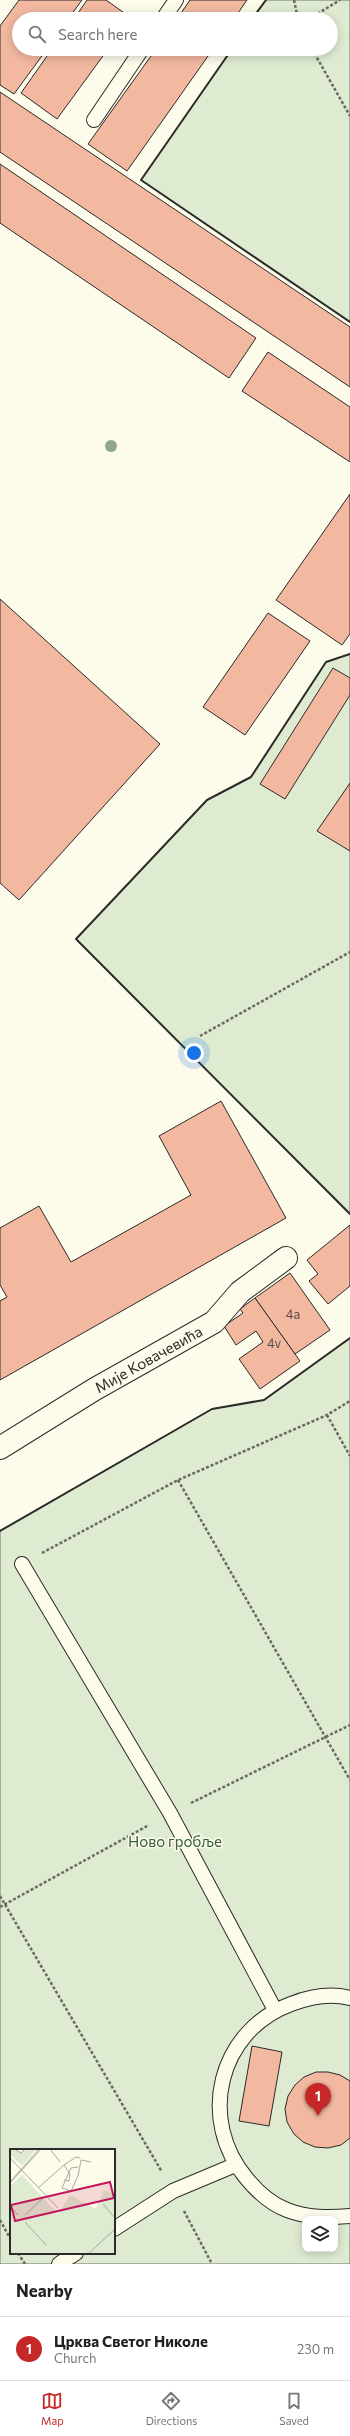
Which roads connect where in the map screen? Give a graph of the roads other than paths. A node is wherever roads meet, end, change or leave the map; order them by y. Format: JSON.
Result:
{"nodes":[{"id":1,"x":176,"y":0,"type":"edge"},
{"id":2,"x":168,"y":12,"type":"edge"},
{"id":3,"x":137,"y":56,"type":"edge"},
{"id":4,"x":94,"y":120,"type":"dead end"},
{"id":5,"x":286,"y":1258,"type":"dead end"},
{"id":6,"x":0,"y":1448,"type":"edge"},
{"id":7,"x":22,"y":1564,"type":"road end"},
{"id":8,"x":350,"y":1998,"type":"edge"},
{"id":9,"x":275,"y":2010,"type":"junction"},
{"id":10,"x":235,"y":2165,"type":"junction"},
{"id":11,"x":350,"y":2216,"type":"edge"},
{"id":12,"x":115,"y":2228,"type":"edge"},
{"id":13,"x":74,"y":2254,"type":"edge"},
{"id":14,"x":59,"y":2264,"type":"edge"}],
"edges":[{"from":1,"to":2,"type":"lane"},
{"from":3,"to":4,"type":"lane"},
{"from":5,"to":6,"type":"street","name":"Мије Ковачевића"},
{"from":7,"to":9,"type":"lane"},
{"from":8,"to":9,"type":"lane"},
{"from":9,"to":10,"type":"lane"},
{"from":10,"to":11,"type":"lane"},
{"from":10,"to":12,"type":"lane"},
{"from":13,"to":14,"type":"lane"}]}
